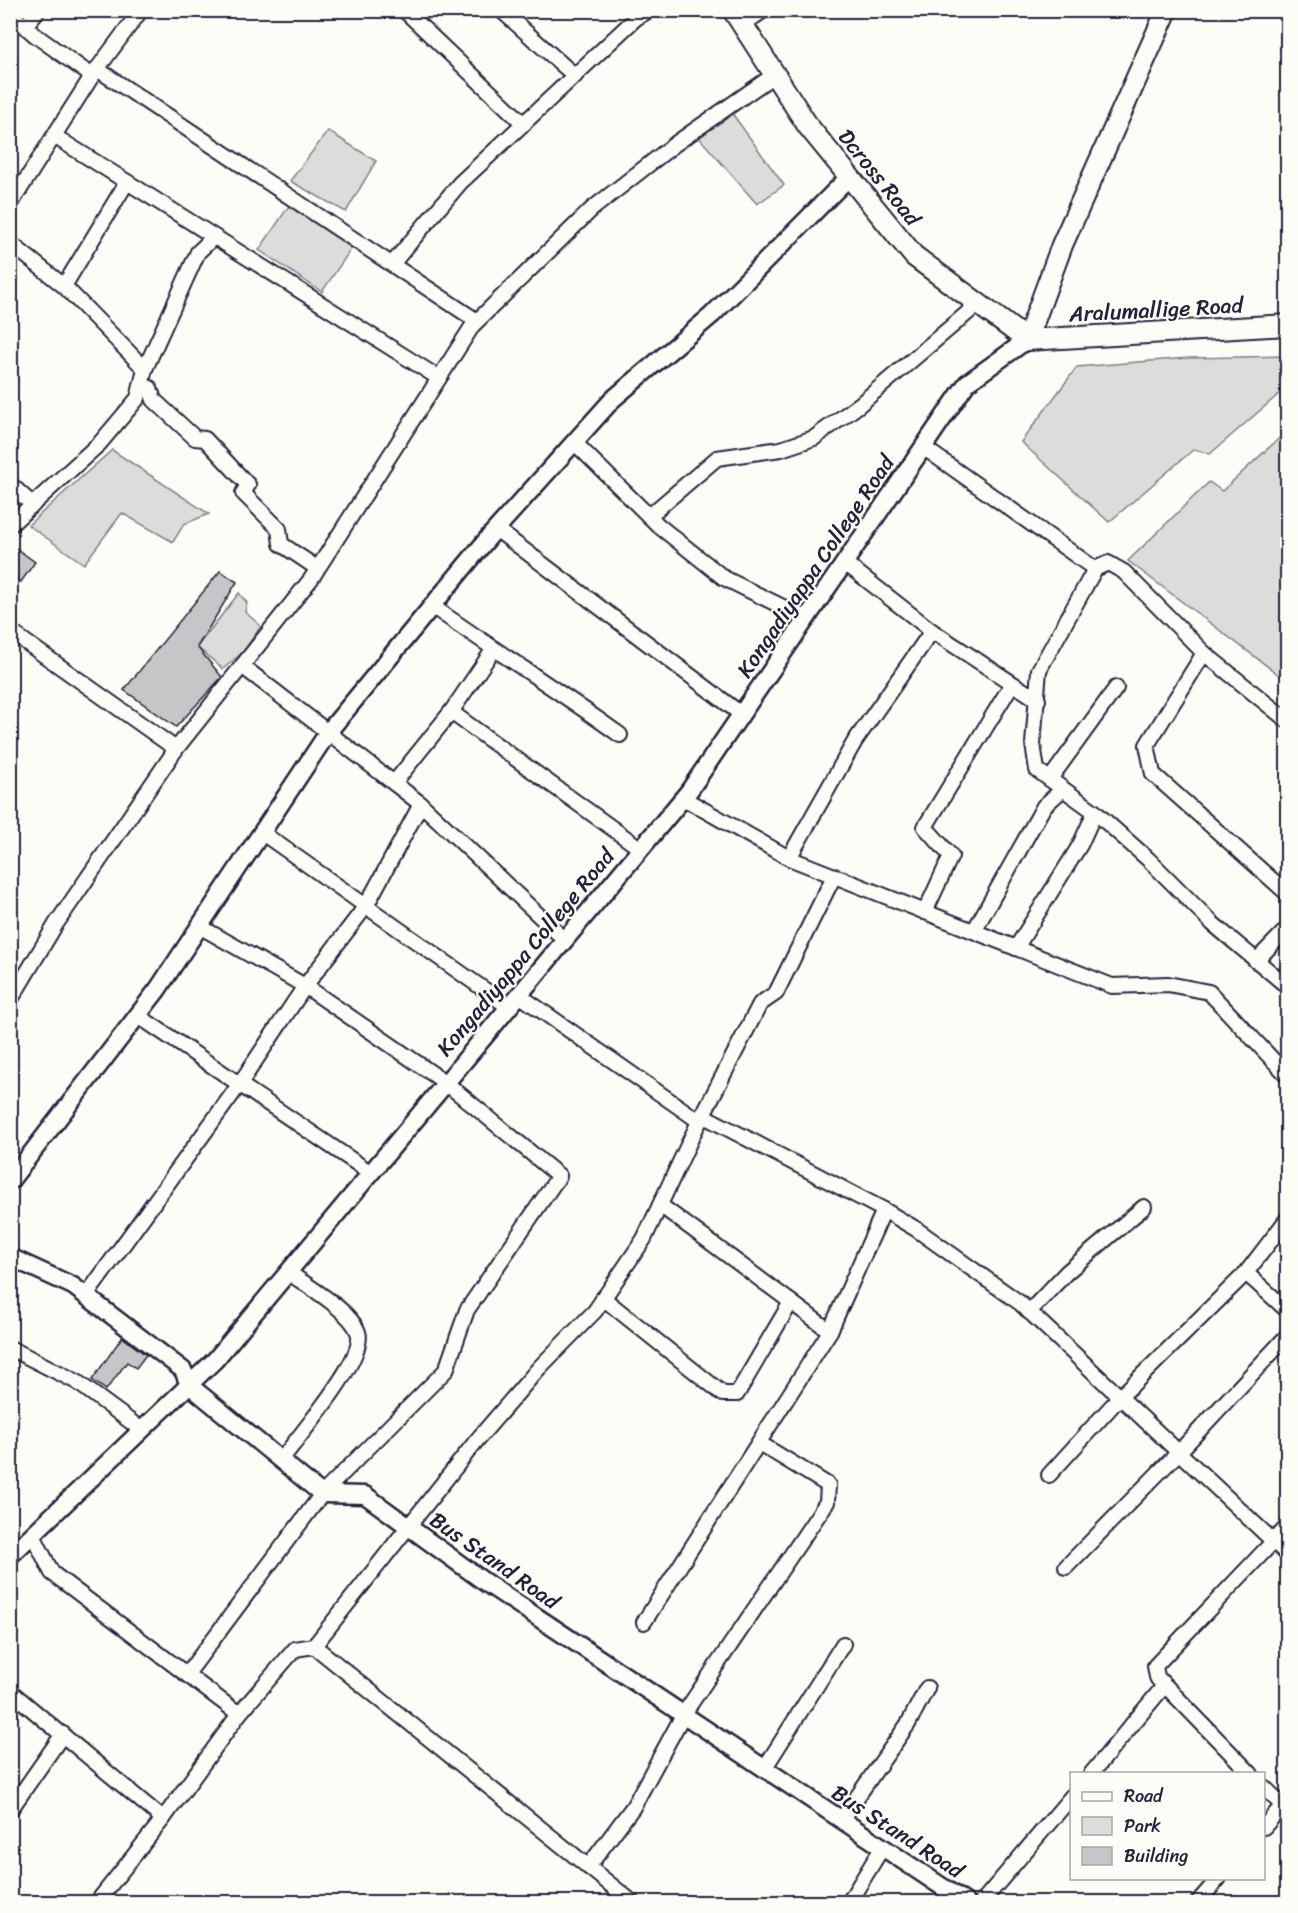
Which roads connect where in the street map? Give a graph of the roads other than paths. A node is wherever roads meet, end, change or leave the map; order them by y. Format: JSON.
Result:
{"nodes":[{"id":1,"x":38,"y":10,"type":"edge"},
{"id":2,"x":141,"y":10,"type":"edge"},
{"id":3,"x":404,"y":10,"type":"edge"},
{"id":4,"x":501,"y":10,"type":"edge"},
{"id":5,"x":649,"y":10,"type":"edge"},
{"id":6,"x":764,"y":10,"type":"edge"},
{"id":7,"x":1167,"y":10,"type":"edge"},
{"id":8,"x":10,"y":13,"type":"edge"},
{"id":9,"x":632,"y":14,"type":"edge"},
{"id":10,"x":737,"y":18,"type":"edge"},
{"id":11,"x":26,"y":25,"type":"junction"},
{"id":12,"x":94,"y":73,"type":"junction"},
{"id":13,"x":774,"y":75,"type":"junction"},
{"id":14,"x":575,"y":76,"type":"junction"},
{"id":15,"x":524,"y":124,"type":"junction"},
{"id":16,"x":54,"y":136,"type":"junction"},
{"id":17,"x":849,"y":177,"type":"junction"},
{"id":18,"x":127,"y":182,"type":"junction"},
{"id":19,"x":10,"y":205,"type":"edge"},
{"id":20,"x":214,"y":237,"type":"junction"},
{"id":21,"x":10,"y":243,"type":"edge"},
{"id":22,"x":392,"y":264,"type":"junction"},
{"id":23,"x":64,"y":286,"type":"junction"},
{"id":24,"x":978,"y":304,"type":"junction"},
{"id":25,"x":477,"y":321,"type":"junction"},
{"id":26,"x":1287,"y":325,"type":"edge"},
{"id":27,"x":1027,"y":340,"type":"junction"},
{"id":28,"x":145,"y":369,"type":"junction"},
{"id":29,"x":439,"y":378,"type":"junction"},
{"id":30,"x":141,"y":385,"type":"junction"},
{"id":31,"x":576,"y":444,"type":"junction"},
{"id":32,"x":923,"y":447,"type":"junction"},
{"id":33,"x":10,"y":484,"type":"edge"},
{"id":34,"x":33,"y":505,"type":"junction"},
{"id":35,"x":649,"y":516,"type":"junction"},
{"id":36,"x":10,"y":525,"type":"edge"},
{"id":37,"x":496,"y":529,"type":"junction"},
{"id":38,"x":845,"y":563,"type":"junction"},
{"id":39,"x":318,"y":568,"type":"junction"},
{"id":40,"x":1095,"y":569,"type":"junction"},
{"id":41,"x":432,"y":606,"type":"junction"},
{"id":42,"x":807,"y":618,"type":"junction"},
{"id":43,"x":10,"y":631,"type":"edge"},
{"id":44,"x":932,"y":632,"type":"junction"},
{"id":45,"x":493,"y":650,"type":"junction"},
{"id":46,"x":1204,"y":653,"type":"junction"},
{"id":47,"x":242,"y":666,"type":"junction"},
{"id":48,"x":1012,"y":684,"type":"junction"},
{"id":49,"x":1116,"y":688,"type":"dead end"},
{"id":50,"x":1038,"y":700,"type":"junction"},
{"id":51,"x":451,"y":712,"type":"junction"},
{"id":52,"x":741,"y":714,"type":"junction"},
{"id":53,"x":1287,"y":722,"type":"edge"},
{"id":54,"x":328,"y":731,"type":"junction"},
{"id":55,"x":620,"y":735,"type":"dead end"},
{"id":56,"x":176,"y":749,"type":"junction"},
{"id":57,"x":1050,"y":779,"type":"junction"},
{"id":58,"x":394,"y":783,"type":"junction"},
{"id":59,"x":1063,"y":789,"type":"junction"},
{"id":60,"x":683,"y":798,"type":"junction"},
{"id":61,"x":421,"y":804,"type":"junction"},
{"id":62,"x":1095,"y":812,"type":"junction"},
{"id":63,"x":261,"y":832,"type":"junction"},
{"id":64,"x":641,"y":849,"type":"junction"},
{"id":65,"x":789,"y":858,"type":"junction"},
{"id":66,"x":834,"y":876,"type":"junction"},
{"id":67,"x":1287,"y":894,"type":"edge"},
{"id":68,"x":366,"y":906,"type":"junction"},
{"id":69,"x":925,"y":912,"type":"junction"},
{"id":70,"x":199,"y":926,"type":"junction"},
{"id":71,"x":1287,"y":928,"type":"edge"},
{"id":72,"x":974,"y":931,"type":"junction"},
{"id":73,"x":565,"y":940,"type":"junction"},
{"id":74,"x":1016,"y":948,"type":"junction"},
{"id":75,"x":1256,"y":961,"type":"junction"},
{"id":76,"x":304,"y":986,"type":"junction"},
{"id":77,"x":1287,"y":987,"type":"edge"},
{"id":78,"x":10,"y":1000,"type":"edge"},
{"id":79,"x":514,"y":1001,"type":"junction"},
{"id":80,"x":137,"y":1016,"type":"junction"},
{"id":81,"x":1287,"y":1076,"type":"edge"},
{"id":82,"x":446,"y":1083,"type":"junction"},
{"id":83,"x":239,"y":1085,"type":"junction"},
{"id":84,"x":701,"y":1118,"type":"junction"},
{"id":85,"x":371,"y":1173,"type":"junction"},
{"id":86,"x":10,"y":1181,"type":"edge"},
{"id":87,"x":660,"y":1205,"type":"junction"},
{"id":88,"x":1144,"y":1207,"type":"dead end"},
{"id":89,"x":884,"y":1210,"type":"junction"},
{"id":90,"x":1287,"y":1218,"type":"edge"},
{"id":91,"x":10,"y":1257,"type":"edge"},
{"id":92,"x":288,"y":1272,"type":"junction"},
{"id":93,"x":1246,"y":1273,"type":"junction"},
{"id":94,"x":86,"y":1296,"type":"junction"},
{"id":95,"x":603,"y":1298,"type":"junction"},
{"id":96,"x":791,"y":1302,"type":"junction"},
{"id":97,"x":1287,"y":1311,"type":"edge"},
{"id":98,"x":1029,"y":1312,"type":"junction"},
{"id":99,"x":830,"y":1331,"type":"junction"},
{"id":100,"x":1287,"y":1335,"type":"edge"},
{"id":101,"x":10,"y":1348,"type":"edge"},
{"id":102,"x":189,"y":1385,"type":"junction"},
{"id":103,"x":1119,"y":1398,"type":"junction"},
{"id":104,"x":142,"y":1430,"type":"junction"},
{"id":105,"x":759,"y":1443,"type":"junction"},
{"id":106,"x":1178,"y":1453,"type":"junction"},
{"id":107,"x":281,"y":1460,"type":"junction"},
{"id":108,"x":1049,"y":1475,"type":"dead end"},
{"id":109,"x":322,"y":1494,"type":"junction"},
{"id":110,"x":408,"y":1526,"type":"junction"},
{"id":111,"x":1287,"y":1526,"type":"edge"},
{"id":112,"x":33,"y":1534,"type":"junction"},
{"id":113,"x":1272,"y":1543,"type":"junction"},
{"id":114,"x":1287,"y":1555,"type":"edge"},
{"id":115,"x":10,"y":1557,"type":"edge"},
{"id":116,"x":1066,"y":1567,"type":"dead end"},
{"id":117,"x":644,"y":1622,"type":"dead end"},
{"id":118,"x":843,"y":1644,"type":"dead end"},
{"id":119,"x":314,"y":1646,"type":"junction"},
{"id":120,"x":187,"y":1674,"type":"junction"},
{"id":121,"x":1157,"y":1677,"type":"junction"},
{"id":122,"x":927,"y":1688,"type":"dead end"},
{"id":123,"x":10,"y":1691,"type":"edge"},
{"id":124,"x":239,"y":1714,"type":"junction"},
{"id":125,"x":683,"y":1715,"type":"junction"},
{"id":126,"x":63,"y":1734,"type":"junction"},
{"id":127,"x":764,"y":1769,"type":"junction"},
{"id":128,"x":1092,"y":1772,"type":"edge"},
{"id":129,"x":1250,"y":1772,"type":"edge"},
{"id":130,"x":1265,"y":1789,"type":"edge"},
{"id":131,"x":1070,"y":1797,"type":"edge"},
{"id":132,"x":1285,"y":1808,"type":"edge"},
{"id":133,"x":10,"y":1810,"type":"edge"},
{"id":134,"x":163,"y":1819,"type":"junction"},
{"id":135,"x":841,"y":1820,"type":"junction"},
{"id":136,"x":1265,"y":1825,"type":"edge"},
{"id":137,"x":882,"y":1848,"type":"junction"},
{"id":138,"x":588,"y":1867,"type":"junction"},
{"id":139,"x":1217,"y":1880,"type":"edge"},
{"id":140,"x":961,"y":1901,"type":"edge"},
{"id":141,"x":97,"y":1902,"type":"edge"},
{"id":142,"x":632,"y":1902,"type":"edge"},
{"id":143,"x":849,"y":1902,"type":"edge"},
{"id":144,"x":982,"y":1902,"type":"edge"},
{"id":145,"x":1198,"y":1902,"type":"edge"}],
"edges":[{"from":1,"to":11,"type":"street"},
{"from":2,"to":12,"type":"street"},
{"from":3,"to":15,"type":"street"},
{"from":4,"to":14,"type":"street"},
{"from":5,"to":9,"type":"street"},
{"from":6,"to":10,"type":"street"},
{"from":7,"to":27,"type":"main road"},
{"from":8,"to":11,"type":"street"},
{"from":9,"to":14,"type":"street"},
{"from":10,"to":13,"type":"main road","name":"Dcross Road"},
{"from":11,"to":12,"type":"street"},
{"from":12,"to":16,"type":"street"},
{"from":12,"to":22,"type":"street"},
{"from":13,"to":17,"type":"main road","name":"Dcross Road"},
{"from":13,"to":25,"type":"street"},
{"from":14,"to":15,"type":"street"},
{"from":15,"to":22,"type":"street"},
{"from":16,"to":18,"type":"street"},
{"from":16,"to":19,"type":"street"},
{"from":17,"to":24,"type":"main road","name":"Dcross Road"},
{"from":17,"to":31,"type":"street"},
{"from":18,"to":20,"type":"street"},
{"from":18,"to":23,"type":"street"},
{"from":20,"to":28,"type":"street"},
{"from":20,"to":29,"type":"street"},
{"from":21,"to":23,"type":"street"},
{"from":22,"to":25,"type":"street"},
{"from":23,"to":28,"type":"street"},
{"from":24,"to":27,"type":"main road","name":"Dcross Road"},
{"from":24,"to":35,"type":"street"},
{"from":25,"to":29,"type":"street"},
{"from":26,"to":27,"type":"main road","name":"Aralumallige Road"},
{"from":27,"to":32,"type":"street","name":"Kongadiyappa College Road"},
{"from":28,"to":30,"type":"street"},
{"from":29,"to":39,"type":"street"},
{"from":30,"to":34,"type":"street"},
{"from":30,"to":39,"type":"street"},
{"from":31,"to":35,"type":"street"},
{"from":31,"to":37,"type":"street"},
{"from":32,"to":38,"type":"street","name":"Kongadiyappa College Road"},
{"from":32,"to":40,"type":"street"},
{"from":33,"to":34,"type":"street"},
{"from":34,"to":36,"type":"street"},
{"from":35,"to":42,"type":"street"},
{"from":37,"to":41,"type":"street"},
{"from":37,"to":52,"type":"street"},
{"from":38,"to":42,"type":"street","name":"Kongadiyappa College Road"},
{"from":38,"to":44,"type":"street"},
{"from":39,"to":47,"type":"street"},
{"from":40,"to":46,"type":"street"},
{"from":40,"to":50,"type":"street"},
{"from":41,"to":45,"type":"street"},
{"from":41,"to":54,"type":"street"},
{"from":42,"to":52,"type":"street","name":"Kongadiyappa College Road"},
{"from":43,"to":56,"type":"street"},
{"from":44,"to":48,"type":"street"},
{"from":44,"to":65,"type":"street"},
{"from":45,"to":51,"type":"street"},
{"from":45,"to":55,"type":"street"},
{"from":46,"to":53,"type":"street"},
{"from":46,"to":67,"type":"street"},
{"from":47,"to":54,"type":"street"},
{"from":47,"to":56,"type":"street"},
{"from":48,"to":50,"type":"street"},
{"from":48,"to":69,"type":"street"},
{"from":49,"to":57,"type":"street"},
{"from":50,"to":57,"type":"street"},
{"from":51,"to":58,"type":"street"},
{"from":51,"to":64,"type":"street"},
{"from":52,"to":60,"type":"street","name":"Kongadiyappa College Road"},
{"from":54,"to":58,"type":"street"},
{"from":54,"to":63,"type":"street"},
{"from":56,"to":78,"type":"street"},
{"from":57,"to":59,"type":"street"},
{"from":58,"to":61,"type":"street"},
{"from":59,"to":62,"type":"street"},
{"from":59,"to":72,"type":"street"},
{"from":60,"to":64,"type":"street","name":"Kongadiyappa College Road"},
{"from":60,"to":65,"type":"street"},
{"from":61,"to":68,"type":"street"},
{"from":61,"to":73,"type":"street"},
{"from":62,"to":74,"type":"street"},
{"from":62,"to":75,"type":"street"},
{"from":63,"to":68,"type":"street"},
{"from":63,"to":70,"type":"street"},
{"from":64,"to":73,"type":"street","name":"Kongadiyappa College Road"},
{"from":65,"to":66,"type":"street"},
{"from":66,"to":69,"type":"street"},
{"from":66,"to":84,"type":"street"},
{"from":68,"to":76,"type":"street"},
{"from":68,"to":79,"type":"street"},
{"from":69,"to":72,"type":"street"},
{"from":70,"to":76,"type":"street"},
{"from":70,"to":80,"type":"street"},
{"from":71,"to":75,"type":"street"},
{"from":72,"to":74,"type":"street"},
{"from":73,"to":79,"type":"street","name":"Kongadiyappa College Road"},
{"from":74,"to":81,"type":"street"},
{"from":75,"to":77,"type":"street"},
{"from":76,"to":82,"type":"street"},
{"from":76,"to":83,"type":"street"},
{"from":79,"to":82,"type":"street","name":"Kongadiyappa College Road"},
{"from":79,"to":84,"type":"street"},
{"from":80,"to":83,"type":"street"},
{"from":80,"to":86,"type":"street"},
{"from":82,"to":85,"type":"street","name":"Kongadiyappa College Road"},
{"from":82,"to":109,"type":"street"},
{"from":83,"to":85,"type":"street"},
{"from":83,"to":94,"type":"street"},
{"from":84,"to":87,"type":"street"},
{"from":84,"to":89,"type":"street"},
{"from":85,"to":92,"type":"street","name":"Kongadiyappa College Road"},
{"from":87,"to":95,"type":"street"},
{"from":87,"to":96,"type":"street"},
{"from":88,"to":98,"type":"street"},
{"from":89,"to":98,"type":"street"},
{"from":89,"to":99,"type":"street"},
{"from":90,"to":93,"type":"street"},
{"from":91,"to":94,"type":"street"},
{"from":92,"to":102,"type":"street","name":"Kongadiyappa College Road"},
{"from":92,"to":107,"type":"street"},
{"from":93,"to":97,"type":"street"},
{"from":93,"to":103,"type":"street"},
{"from":94,"to":102,"type":"street"},
{"from":95,"to":96,"type":"street"},
{"from":95,"to":110,"type":"street"},
{"from":96,"to":99,"type":"street"},
{"from":98,"to":103,"type":"street"},
{"from":99,"to":105,"type":"street"},
{"from":100,"to":106,"type":"street"},
{"from":101,"to":104,"type":"street"},
{"from":102,"to":104,"type":"street","name":"Kongadiyappa College Road"},
{"from":102,"to":107,"type":"street"},
{"from":103,"to":106,"type":"street"},
{"from":103,"to":108,"type":"street"},
{"from":104,"to":112,"type":"street","name":"Kongadiyappa College Road"},
{"from":105,"to":117,"type":"street"},
{"from":105,"to":125,"type":"street"},
{"from":106,"to":113,"type":"street"},
{"from":106,"to":116,"type":"street"},
{"from":107,"to":109,"type":"street"},
{"from":109,"to":110,"type":"street","name":"Bus Stand Road"},
{"from":109,"to":120,"type":"street"},
{"from":110,"to":119,"type":"street"},
{"from":110,"to":125,"type":"street","name":"Bus Stand Road"},
{"from":111,"to":113,"type":"street"},
{"from":112,"to":115,"type":"street","name":"Kongadiyappa College Road"},
{"from":112,"to":120,"type":"street"},
{"from":113,"to":114,"type":"street"},
{"from":113,"to":121,"type":"street"},
{"from":118,"to":127,"type":"street"},
{"from":119,"to":124,"type":"street"},
{"from":119,"to":138,"type":"street"},
{"from":120,"to":124,"type":"street"},
{"from":121,"to":128,"type":"street"},
{"from":121,"to":129,"type":"street"},
{"from":122,"to":135,"type":"street"},
{"from":123,"to":126,"type":"street"},
{"from":124,"to":134,"type":"street"},
{"from":125,"to":127,"type":"street","name":"Bus Stand Road"},
{"from":125,"to":138,"type":"street"},
{"from":126,"to":133,"type":"street"},
{"from":126,"to":134,"type":"street"},
{"from":127,"to":135,"type":"street","name":"Bus Stand Road"},
{"from":130,"to":132,"type":"street"},
{"from":131,"to":144,"type":"street"},
{"from":132,"to":136,"type":"street"},
{"from":134,"to":141,"type":"street"},
{"from":135,"to":137,"type":"street","name":"Bus Stand Road"},
{"from":137,"to":140,"type":"street","name":"Bus Stand Road"},
{"from":137,"to":143,"type":"street"},
{"from":138,"to":142,"type":"street"},
{"from":139,"to":145,"type":"street"}]}
